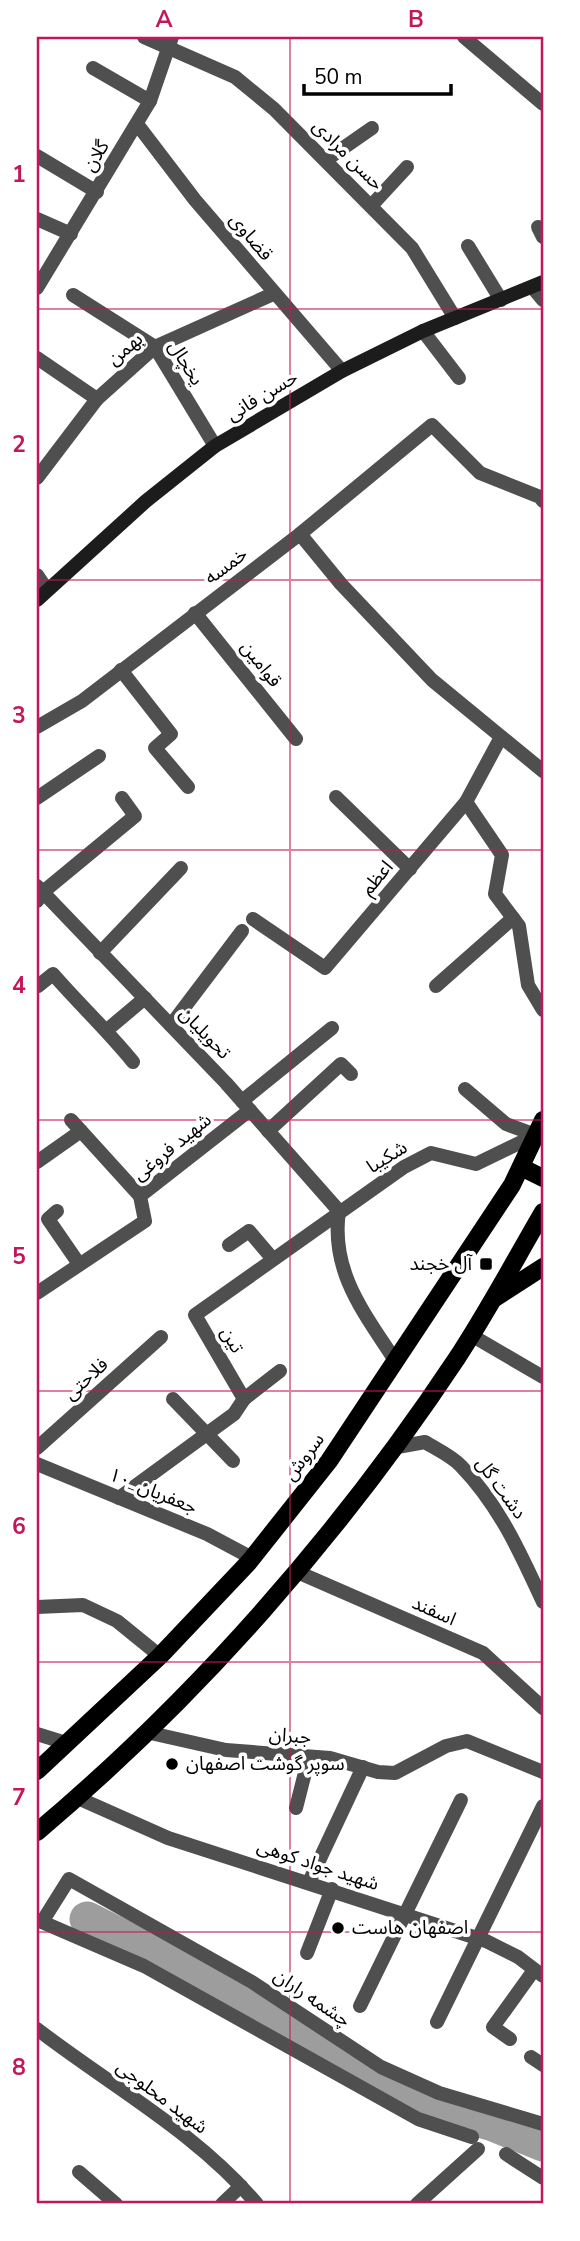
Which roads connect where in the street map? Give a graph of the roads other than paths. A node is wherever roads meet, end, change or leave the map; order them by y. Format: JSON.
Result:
{"nodes":[{"id":1,"x":144,"y":37,"type":"edge"},
{"id":2,"x":464,"y":37,"type":"edge"},
{"id":3,"x":171,"y":42,"type":"edge"},
{"id":4,"x":93,"y":68,"type":"dead end"},
{"id":5,"x":150,"y":101,"type":"junction"},
{"id":6,"x":543,"y":104,"type":"edge"},
{"id":7,"x":137,"y":124,"type":"junction"},
{"id":8,"x":372,"y":128,"type":"dead end"},
{"id":9,"x":37,"y":156,"type":"edge"},
{"id":10,"x":326,"y":160,"type":"junction"},
{"id":11,"x":407,"y":167,"type":"dead end"},
{"id":12,"x":97,"y":192,"type":"junction"},
{"id":13,"x":371,"y":206,"type":"junction"},
{"id":14,"x":37,"y":219,"type":"edge"},
{"id":15,"x":71,"y":234,"type":"junction"},
{"id":16,"x":468,"y":246,"type":"dead end"},
{"id":17,"x":538,"y":285,"type":"edge"},
{"id":18,"x":37,"y":288,"type":"edge"},
{"id":19,"x":273,"y":294,"type":"junction"},
{"id":20,"x":73,"y":295,"type":"dead end"},
{"id":21,"x":501,"y":300,"type":"junction"},
{"id":22,"x":543,"y":300,"type":"edge"},
{"id":23,"x":455,"y":317,"type":"junction"},
{"id":24,"x":423,"y":331,"type":"junction"},
{"id":25,"x":155,"y":347,"type":"junction"},
{"id":26,"x":37,"y":358,"type":"edge"},
{"id":27,"x":342,"y":371,"type":"junction"},
{"id":28,"x":459,"y":378,"type":"dead end"},
{"id":29,"x":97,"y":399,"type":"junction"},
{"id":30,"x":215,"y":446,"type":"junction"},
{"id":31,"x":37,"y":478,"type":"edge"},
{"id":32,"x":543,"y":483,"type":"edge"},
{"id":33,"x":538,"y":497,"type":"edge"},
{"id":34,"x":300,"y":534,"type":"junction"},
{"id":35,"x":37,"y":575,"type":"edge"},
{"id":36,"x":42,"y":595,"type":"edge"},
{"id":37,"x":195,"y":613,"type":"junction"},
{"id":38,"x":121,"y":670,"type":"junction"},
{"id":39,"x":37,"y":727,"type":"edge"},
{"id":40,"x":501,"y":737,"type":"junction"},
{"id":41,"x":296,"y":739,"type":"dead end"},
{"id":42,"x":99,"y":756,"type":"dead end"},
{"id":43,"x":543,"y":771,"type":"edge"},
{"id":44,"x":188,"y":787,"type":"dead end"},
{"id":45,"x":336,"y":797,"type":"dead end"},
{"id":46,"x":37,"y":799,"type":"edge"},
{"id":47,"x":122,"y":799,"type":"dead end"},
{"id":48,"x":466,"y":802,"type":"junction"},
{"id":49,"x":181,"y":868,"type":"dead end"},
{"id":50,"x":410,"y":869,"type":"junction"},
{"id":51,"x":39,"y":893,"type":"edge"},
{"id":52,"x":513,"y":918,"type":"junction"},
{"id":53,"x":253,"y":919,"type":"dead end"},
{"id":54,"x":242,"y":930,"type":"dead end"},
{"id":55,"x":100,"y":953,"type":"junction"},
{"id":56,"x":38,"y":986,"type":"edge"},
{"id":57,"x":436,"y":986,"type":"dead end"},
{"id":58,"x":145,"y":998,"type":"junction"},
{"id":59,"x":543,"y":1010,"type":"edge"},
{"id":60,"x":171,"y":1026,"type":"junction"},
{"id":61,"x":332,"y":1028,"type":"dead end"},
{"id":62,"x":107,"y":1030,"type":"junction"},
{"id":63,"x":133,"y":1062,"type":"dead end"},
{"id":64,"x":351,"y":1074,"type":"dead end"},
{"id":65,"x":464,"y":1089,"type":"dead end"},
{"id":66,"x":246,"y":1106,"type":"junction"},
{"id":67,"x":540,"y":1127,"type":"edge"},
{"id":68,"x":268,"y":1131,"type":"junction"},
{"id":69,"x":37,"y":1161,"type":"edge"},
{"id":70,"x":521,"y":1167,"type":"junction"},
{"id":71,"x":543,"y":1178,"type":"edge"},
{"id":72,"x":140,"y":1196,"type":"junction"},
{"id":73,"x":57,"y":1211,"type":"dead end"},
{"id":74,"x":339,"y":1211,"type":"junction"},
{"id":75,"x":543,"y":1212,"type":"edge"},
{"id":76,"x":229,"y":1245,"type":"dead end"},
{"id":77,"x":272,"y":1258,"type":"junction"},
{"id":78,"x":79,"y":1264,"type":"junction"},
{"id":79,"x":543,"y":1267,"type":"edge"},
{"id":80,"x":37,"y":1292,"type":"edge"},
{"id":81,"x":492,"y":1299,"type":"junction"},
{"id":82,"x":471,"y":1335,"type":"junction"},
{"id":83,"x":161,"y":1337,"type":"dead end"},
{"id":84,"x":396,"y":1362,"type":"junction"},
{"id":85,"x":280,"y":1371,"type":"dead end"},
{"id":86,"x":543,"y":1377,"type":"edge"},
{"id":87,"x":173,"y":1399,"type":"dead end"},
{"id":88,"x":244,"y":1399,"type":"junction"},
{"id":89,"x":207,"y":1434,"type":"junction"},
{"id":90,"x":37,"y":1448,"type":"edge"},
{"id":91,"x":392,"y":1448,"type":"junction"},
{"id":92,"x":233,"y":1461,"type":"dead end"},
{"id":93,"x":37,"y":1464,"type":"edge"},
{"id":94,"x":119,"y":1498,"type":"junction"},
{"id":95,"x":251,"y":1559,"type":"junction"},
{"id":96,"x":295,"y":1571,"type":"junction"},
{"id":97,"x":543,"y":1602,"type":"edge"},
{"id":98,"x":37,"y":1607,"type":"edge"},
{"id":99,"x":160,"y":1656,"type":"junction"},
{"id":100,"x":543,"y":1708,"type":"edge"},
{"id":101,"x":146,"y":1732,"type":"junction"},
{"id":102,"x":37,"y":1734,"type":"edge"},
{"id":103,"x":66,"y":1743,"type":"junction"},
{"id":104,"x":309,"y":1757,"type":"junction"},
{"id":105,"x":363,"y":1767,"type":"junction"},
{"id":106,"x":39,"y":1768,"type":"edge"},
{"id":107,"x":543,"y":1772,"type":"edge"},
{"id":108,"x":78,"y":1798,"type":"junction"},
{"id":109,"x":461,"y":1800,"type":"dead end"},
{"id":110,"x":543,"y":1806,"type":"edge"},
{"id":111,"x":296,"y":1808,"type":"dead end"},
{"id":112,"x":37,"y":1832,"type":"edge"},
{"id":113,"x":309,"y":1882,"type":"junction"},
{"id":114,"x":332,"y":1889,"type":"junction"},
{"id":115,"x":405,"y":1913,"type":"junction"},
{"id":116,"x":479,"y":1939,"type":"junction"},
{"id":117,"x":307,"y":1953,"type":"dead end"},
{"id":118,"x":539,"y":1973,"type":"edge"},
{"id":119,"x":360,"y":2006,"type":"dead end"},
{"id":120,"x":437,"y":2022,"type":"dead end"},
{"id":121,"x":37,"y":2029,"type":"edge"},
{"id":122,"x":510,"y":2039,"type":"dead end"},
{"id":123,"x":543,"y":2123,"type":"edge"},
{"id":124,"x":506,"y":2154,"type":"dead end"},
{"id":125,"x":79,"y":2172,"type":"dead end"},
{"id":126,"x":543,"y":2178,"type":"edge"},
{"id":127,"x":241,"y":2186,"type":"junction"},
{"id":128,"x":423,"y":2202,"type":"edge"},
{"id":129,"x":116,"y":2204,"type":"edge"},
{"id":130,"x":222,"y":2204,"type":"edge"},
{"id":131,"x":257,"y":2204,"type":"edge"}],
"edges":[{"from":1,"to":3,"type":"street","name":"حسن مرادی"},
{"from":2,"to":6,"type":"street"},
{"from":3,"to":5,"type":"street","name":"گلان"},
{"from":3,"to":10,"type":"street","name":"حسن مرادی"},
{"from":4,"to":5,"type":"street"},
{"from":5,"to":7,"type":"street","name":"گلان"},
{"from":7,"to":12,"type":"street","name":"گلان"},
{"from":7,"to":19,"type":"street","name":"قضاوی"},
{"from":8,"to":10,"type":"street"},
{"from":9,"to":12,"type":"street"},
{"from":10,"to":13,"type":"street","name":"حسن مرادی"},
{"from":11,"to":13,"type":"street"},
{"from":12,"to":15,"type":"street","name":"گلان"},
{"from":13,"to":23,"type":"street","name":"حسن مرادی"},
{"from":14,"to":15,"type":"street"},
{"from":15,"to":18,"type":"street","name":"گلان"},
{"from":16,"to":21,"type":"street"},
{"from":17,"to":21,"type":"street","name":"حسن فانی"},
{"from":17,"to":22,"type":"street"},
{"from":19,"to":25,"type":"street","name":"بهمن"},
{"from":19,"to":27,"type":"street","name":"قضاوی"},
{"from":20,"to":25,"type":"street","name":"یخچال"},
{"from":21,"to":23,"type":"street","name":"حسن فانی"},
{"from":23,"to":24,"type":"street","name":"حسن فانی"},
{"from":24,"to":27,"type":"street","name":"حسن فانی"},
{"from":24,"to":28,"type":"street"},
{"from":25,"to":29,"type":"street","name":"بهمن"},
{"from":25,"to":30,"type":"street","name":"یخچال"},
{"from":26,"to":29,"type":"street"},
{"from":27,"to":30,"type":"street","name":"حسن فانی"},
{"from":29,"to":31,"type":"street","name":"بهمن"},
{"from":30,"to":36,"type":"street","name":"حسن فانی"},
{"from":32,"to":33,"type":"street"},
{"from":33,"to":34,"type":"street","name":"خمسه"},
{"from":34,"to":37,"type":"street","name":"خمسه"},
{"from":34,"to":40,"type":"street"},
{"from":35,"to":36,"type":"street"},
{"from":37,"to":38,"type":"street","name":"خمسه"},
{"from":37,"to":41,"type":"street","name":"قوامین"},
{"from":38,"to":39,"type":"street","name":"خمسه"},
{"from":38,"to":44,"type":"street"},
{"from":40,"to":43,"type":"street"},
{"from":40,"to":48,"type":"street","name":"اعظم"},
{"from":42,"to":46,"type":"street"},
{"from":45,"to":50,"type":"street"},
{"from":47,"to":51,"type":"street"},
{"from":48,"to":50,"type":"street","name":"اعظم"},
{"from":48,"to":52,"type":"street"},
{"from":49,"to":55,"type":"street"},
{"from":50,"to":53,"type":"street","name":"اعظم"},
{"from":51,"to":55,"type":"street","name":"تحویلیان"},
{"from":52,"to":57,"type":"street"},
{"from":52,"to":59,"type":"street"},
{"from":54,"to":60,"type":"street"},
{"from":55,"to":58,"type":"street","name":"تحویلیان"},
{"from":56,"to":62,"type":"street"},
{"from":58,"to":60,"type":"street","name":"تحویلیان"},
{"from":58,"to":62,"type":"street"},
{"from":60,"to":66,"type":"street","name":"تحویلیان"},
{"from":61,"to":66,"type":"street","name":"شهید فروغی"},
{"from":62,"to":63,"type":"street"},
{"from":64,"to":68,"type":"street"},
{"from":65,"to":67,"type":"street"},
{"from":66,"to":68,"type":"street","name":"تحویلیان"},
{"from":66,"to":72,"type":"street","name":"شهید فروغی"},
{"from":67,"to":70,"type":"main road","name":"سروش"},
{"from":67,"to":74,"type":"street","name":"شکیبا"},
{"from":68,"to":74,"type":"street","name":"تحویلیان"},
{"from":69,"to":72,"type":"street"},
{"from":70,"to":71,"type":"main road"},
{"from":70,"to":84,"type":"main road","name":"سروش"},
{"from":72,"to":78,"type":"street","name":"شهید فروغی"},
{"from":73,"to":78,"type":"street"},
{"from":74,"to":77,"type":"street","name":"تین"},
{"from":74,"to":84,"type":"street"},
{"from":75,"to":81,"type":"main road"},
{"from":76,"to":77,"type":"street"},
{"from":77,"to":88,"type":"street","name":"تین"},
{"from":78,"to":80,"type":"street","name":"شهید فروغی"},
{"from":79,"to":81,"type":"main road"},
{"from":81,"to":82,"type":"main road"},
{"from":82,"to":86,"type":"street"},
{"from":82,"to":91,"type":"main road"},
{"from":83,"to":90,"type":"street","name":"فلاحتی"},
{"from":84,"to":95,"type":"main road","name":"سروش"},
{"from":85,"to":88,"type":"street"},
{"from":87,"to":89,"type":"street"},
{"from":88,"to":89,"type":"street"},
{"from":89,"to":92,"type":"street"},
{"from":89,"to":94,"type":"street"},
{"from":91,"to":96,"type":"main road"},
{"from":91,"to":97,"type":"street","name":"دشت گل"},
{"from":93,"to":94,"type":"street","name":"۱۰_جعفریان"},
{"from":94,"to":95,"type":"street","name":"۱۰_جعفریان"},
{"from":95,"to":99,"type":"main road","name":"سروش"},
{"from":96,"to":100,"type":"street","name":"اسفند"},
{"from":96,"to":101,"type":"main road"},
{"from":98,"to":99,"type":"street"},
{"from":99,"to":103,"type":"main road","name":"سروش"},
{"from":101,"to":104,"type":"street","name":"جبران"},
{"from":101,"to":108,"type":"main road"},
{"from":102,"to":103,"type":"street"},
{"from":103,"to":106,"type":"main road","name":"سروش"},
{"from":104,"to":105,"type":"street","name":"جبران"},
{"from":104,"to":111,"type":"street"},
{"from":105,"to":107,"type":"street","name":"جبران"},
{"from":105,"to":113,"type":"street"},
{"from":108,"to":112,"type":"main road"},
{"from":108,"to":113,"type":"street","name":"شهید جواد کوهی"},
{"from":109,"to":115,"type":"street"},
{"from":110,"to":116,"type":"street"},
{"from":113,"to":114,"type":"street","name":"شهید جواد کوهی"},
{"from":114,"to":115,"type":"street","name":"شهید جواد کوهی"},
{"from":114,"to":117,"type":"street"},
{"from":115,"to":116,"type":"street","name":"شهید جواد کوهی"},
{"from":115,"to":119,"type":"street"},
{"from":116,"to":118,"type":"street","name":"شهید جواد کوهی"},
{"from":116,"to":120,"type":"street"},
{"from":118,"to":122,"type":"street"},
{"from":121,"to":127,"type":"street","name":"شهید محلوجی"},
{"from":123,"to":128,"type":"street","name":"چشمه راران"},
{"from":124,"to":126,"type":"street"},
{"from":125,"to":129,"type":"street"},
{"from":127,"to":130,"type":"street"},
{"from":127,"to":131,"type":"street","name":"شهید محلوجی"}]}
